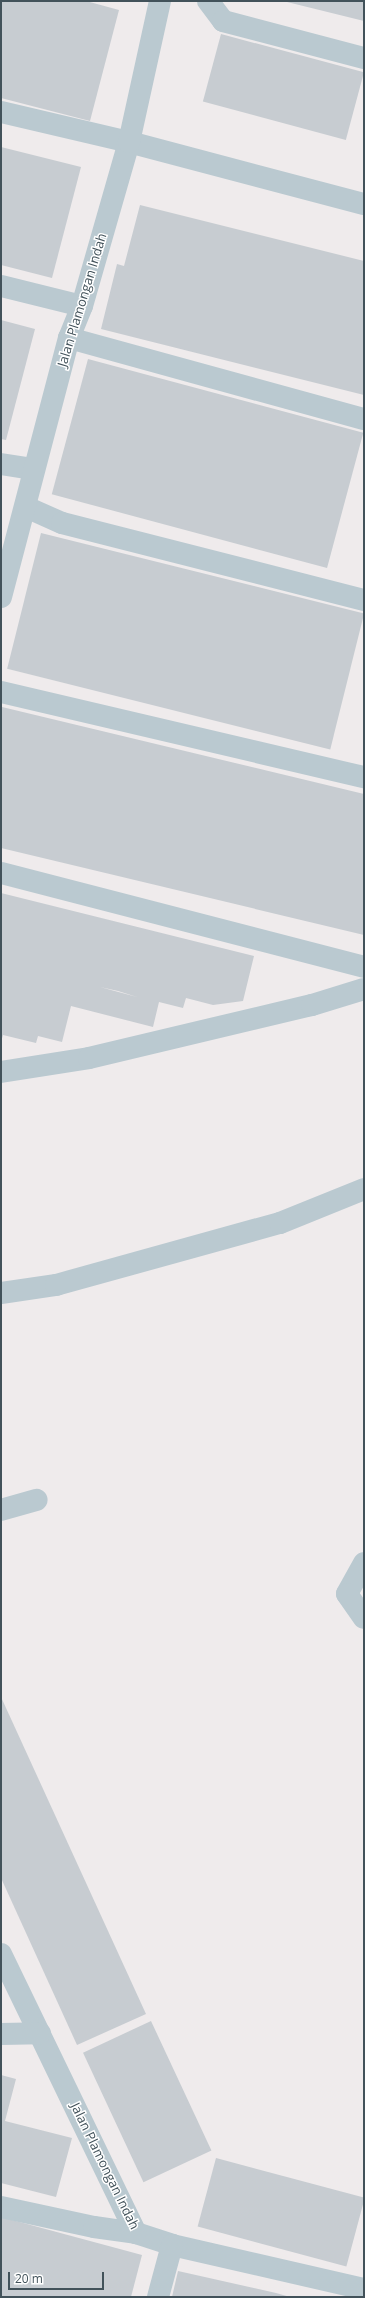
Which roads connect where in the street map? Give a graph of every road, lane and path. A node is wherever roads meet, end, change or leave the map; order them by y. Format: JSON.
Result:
{"nodes":[{"id":1,"x":160,"y":1,"type":"edge"},
{"id":2,"x":208,"y":1,"type":"edge"},
{"id":3,"x":364,"y":58,"type":"edge"},
{"id":4,"x":1,"y":112,"type":"edge"},
{"id":5,"x":130,"y":142,"type":"junction"},
{"id":6,"x":364,"y":204,"type":"edge"},
{"id":7,"x":1,"y":286,"type":"edge"},
{"id":8,"x":82,"y":306,"type":"junction"},
{"id":9,"x":69,"y":338,"type":"junction"},
{"id":10,"x":364,"y":418,"type":"edge"},
{"id":11,"x":1,"y":464,"type":"edge"},
{"id":12,"x":34,"y":469,"type":"junction"},
{"id":13,"x":26,"y":507,"type":"junction"},
{"id":14,"x":1,"y":597,"type":"edge"},
{"id":15,"x":364,"y":600,"type":"edge"},
{"id":16,"x":1,"y":692,"type":"edge"},
{"id":17,"x":364,"y":777,"type":"edge"},
{"id":18,"x":1,"y":873,"type":"edge"},
{"id":19,"x":364,"y":967,"type":"edge"},
{"id":20,"x":364,"y":989,"type":"edge"},
{"id":21,"x":1,"y":1072,"type":"edge"},
{"id":22,"x":364,"y":1189,"type":"edge"},
{"id":23,"x":1,"y":1293,"type":"edge"},
{"id":24,"x":37,"y":1500,"type":"dead end"},
{"id":25,"x":1,"y":1510,"type":"edge"},
{"id":26,"x":364,"y":1563,"type":"edge"},
{"id":27,"x":364,"y":1618,"type":"edge"},
{"id":28,"x":1,"y":1954,"type":"edge"},
{"id":29,"x":40,"y":2033,"type":"junction"},
{"id":30,"x":1,"y":2034,"type":"edge"},
{"id":31,"x":1,"y":2207,"type":"edge"},
{"id":32,"x":136,"y":2233,"type":"junction"},
{"id":33,"x":172,"y":2245,"type":"junction"},
{"id":34,"x":364,"y":2289,"type":"edge"},
{"id":35,"x":158,"y":2297,"type":"edge"}],
"edges":[{"from":1,"to":5,"type":"street","name":"Jalan Plamongan Indah"},
{"from":2,"to":3,"type":"street"},
{"from":4,"to":5,"type":"street"},
{"from":5,"to":6,"type":"street"},
{"from":5,"to":8,"type":"street","name":"Jalan Plamongan Indah"},
{"from":7,"to":8,"type":"street"},
{"from":8,"to":9,"type":"street","name":"Jalan Plamongan Indah"},
{"from":9,"to":10,"type":"street"},
{"from":9,"to":12,"type":"street","name":"Jalan Plamongan Indah"},
{"from":11,"to":12,"type":"street"},
{"from":12,"to":13,"type":"street","name":"Jalan Plamongan Indah"},
{"from":13,"to":14,"type":"street","name":"Jalan Plamongan Indah"},
{"from":13,"to":15,"type":"street"},
{"from":16,"to":17,"type":"street"},
{"from":18,"to":19,"type":"street"},
{"from":20,"to":21,"type":"street"},
{"from":22,"to":23,"type":"street"},
{"from":24,"to":25,"type":"street"},
{"from":26,"to":27,"type":"street"},
{"from":28,"to":29,"type":"street","name":"Jalan Plamongan Indah"},
{"from":29,"to":30,"type":"street"},
{"from":29,"to":32,"type":"street","name":"Jalan Plamongan Indah"},
{"from":31,"to":32,"type":"street"},
{"from":32,"to":33,"type":"street","name":"Jalan Plamongan Indah"},
{"from":33,"to":34,"type":"street","name":"Jalan Plamongan Indah"},
{"from":33,"to":35,"type":"street"}]}
